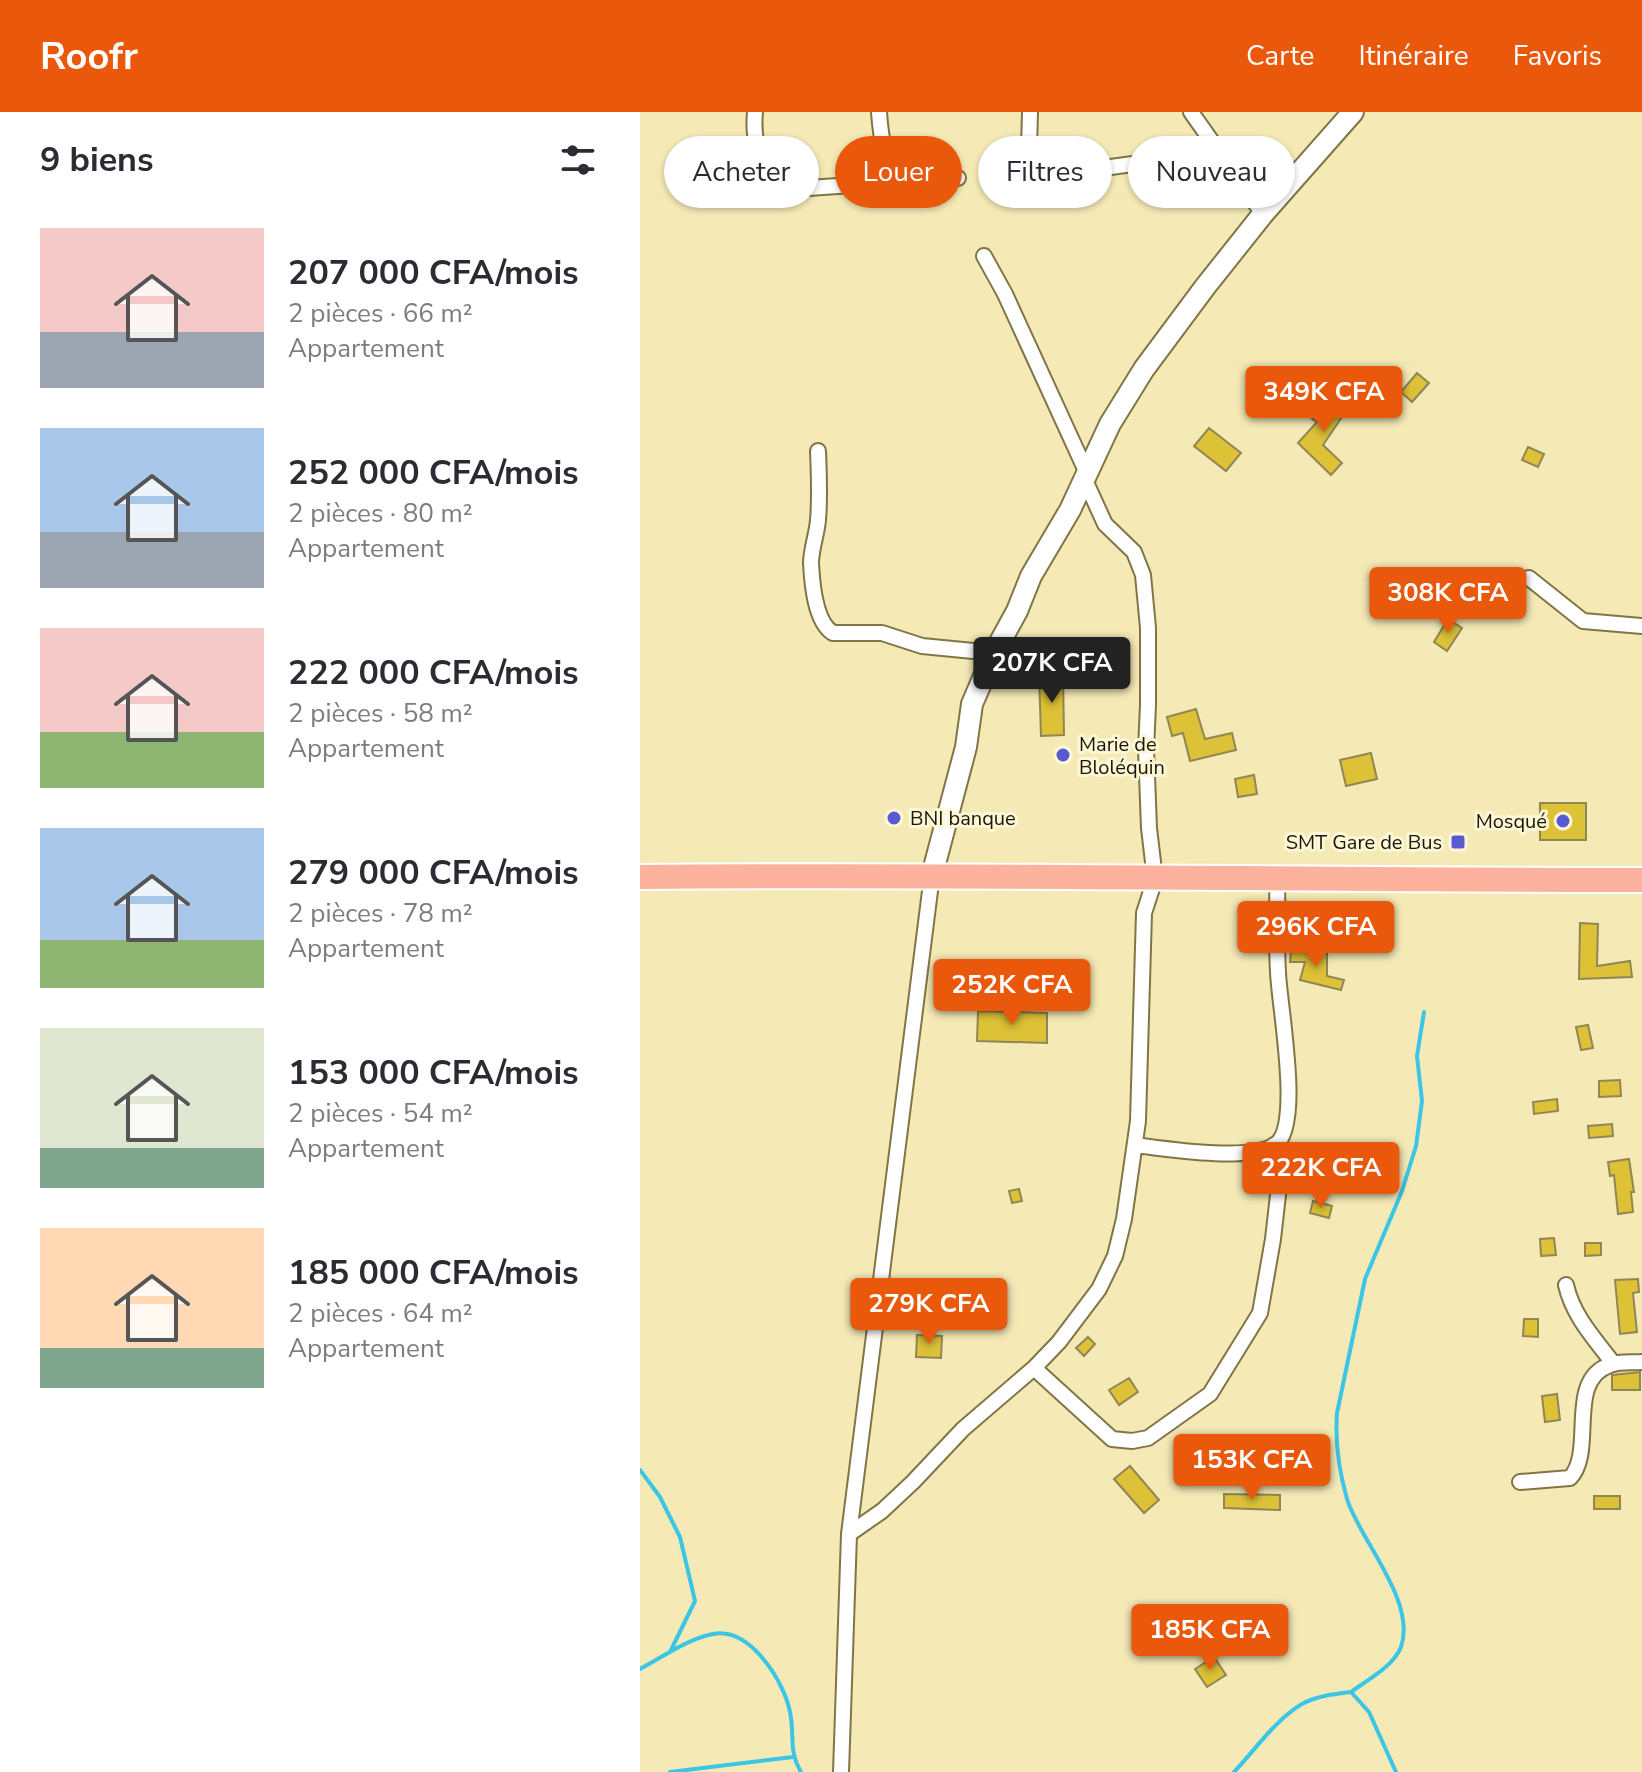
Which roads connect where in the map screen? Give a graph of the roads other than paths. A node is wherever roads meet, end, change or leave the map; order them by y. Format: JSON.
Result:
{"nodes":[{"id":1,"x":755,"y":112,"type":"edge"},
{"id":2,"x":879,"y":112,"type":"edge"},
{"id":3,"x":1030,"y":112,"type":"edge"},
{"id":4,"x":1191,"y":112,"type":"edge"},
{"id":5,"x":1353,"y":112,"type":"edge"},
{"id":6,"x":882,"y":136,"type":"edge"},
{"id":7,"x":1208,"y":136,"type":"edge"},
{"id":8,"x":1128,"y":165,"type":"edge"},
{"id":9,"x":835,"y":186,"type":"edge"},
{"id":10,"x":1259,"y":208,"type":"edge"},
{"id":11,"x":1263,"y":214,"type":"junction"},
{"id":12,"x":984,"y":256,"type":"dead end"},
{"id":13,"x":818,"y":451,"type":"dead end"},
{"id":14,"x":1085,"y":475,"type":"junction"},
{"id":15,"x":1529,"y":578,"type":"dead end"},
{"id":16,"x":1642,"y":626,"type":"edge"},
{"id":17,"x":994,"y":653,"type":"junction"},
{"id":18,"x":932,"y":875,"type":"junction"},
{"id":19,"x":640,"y":877,"type":"edge"},
{"id":20,"x":1155,"y":879,"type":"junction"},
{"id":21,"x":1277,"y":880,"type":"junction"},
{"id":22,"x":1642,"y":880,"type":"edge"},
{"id":23,"x":1135,"y":1145,"type":"junction"},
{"id":24,"x":1274,"y":1145,"type":"junction"},
{"id":25,"x":1566,"y":1285,"type":"dead end"},
{"id":26,"x":1642,"y":1362,"type":"edge"},
{"id":27,"x":1613,"y":1363,"type":"junction"},
{"id":28,"x":1034,"y":1368,"type":"junction"},
{"id":29,"x":1520,"y":1482,"type":"dead end"},
{"id":30,"x":849,"y":1534,"type":"junction"},
{"id":31,"x":841,"y":1772,"type":"edge"}],
"edges":[{"from":1,"to":9,"type":"street"},
{"from":2,"to":6,"type":"street"},
{"from":3,"to":8,"type":"street"},
{"from":4,"to":7,"type":"street"},
{"from":5,"to":11,"type":"main road"},
{"from":10,"to":11,"type":"street"},
{"from":11,"to":14,"type":"main road"},
{"from":12,"to":14,"type":"street"},
{"from":13,"to":17,"type":"street"},
{"from":14,"to":17,"type":"main road"},
{"from":14,"to":20,"type":"street"},
{"from":15,"to":16,"type":"street"},
{"from":17,"to":18,"type":"main road"},
{"from":18,"to":19,"type":"highway"},
{"from":18,"to":20,"type":"highway"},
{"from":18,"to":30,"type":"street"},
{"from":20,"to":21,"type":"highway"},
{"from":20,"to":23,"type":"street"},
{"from":21,"to":22,"type":"highway"},
{"from":21,"to":24,"type":"street"},
{"from":23,"to":24,"type":"street"},
{"from":23,"to":28,"type":"street"},
{"from":24,"to":28,"type":"street"},
{"from":25,"to":27,"type":"street"},
{"from":26,"to":27,"type":"street"},
{"from":27,"to":29,"type":"street"},
{"from":28,"to":30,"type":"street"},
{"from":30,"to":31,"type":"street"}]}
